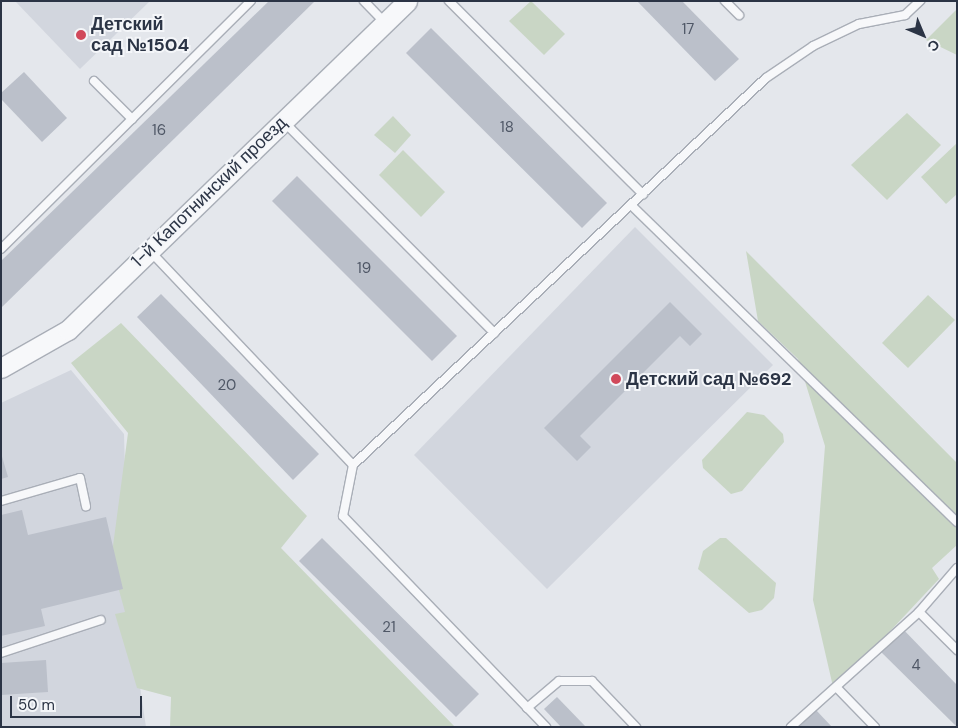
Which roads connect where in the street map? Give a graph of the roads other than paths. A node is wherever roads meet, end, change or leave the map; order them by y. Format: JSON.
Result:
{"nodes":[{"id":1,"x":251,"y":1,"type":"edge"},
{"id":2,"x":364,"y":1,"type":"edge"},
{"id":3,"x":407,"y":1,"type":"edge"},
{"id":4,"x":449,"y":1,"type":"edge"},
{"id":5,"x":725,"y":1,"type":"edge"},
{"id":6,"x":920,"y":1,"type":"edge"},
{"id":7,"x":740,"y":15,"type":"dead end"},
{"id":8,"x":385,"y":23,"type":"junction"},
{"id":9,"x":94,"y":81,"type":"dead end"},
{"id":10,"x":132,"y":119,"type":"junction"},
{"id":11,"x":283,"y":121,"type":"junction"},
{"id":12,"x":644,"y":194,"type":"junction"},
{"id":13,"x":632,"y":206,"type":"junction"},
{"id":14,"x":1,"y":249,"type":"edge"},
{"id":15,"x":149,"y":250,"type":"junction"},
{"id":16,"x":494,"y":333,"type":"junction"},
{"id":17,"x":1,"y":368,"type":"edge"},
{"id":18,"x":353,"y":465,"type":"junction"},
{"id":19,"x":1,"y":501,"type":"edge"},
{"id":20,"x":86,"y":506,"type":"dead end"},
{"id":21,"x":957,"y":522,"type":"edge"},
{"id":22,"x":957,"y":568,"type":"edge"},
{"id":23,"x":919,"y":612,"type":"junction"},
{"id":24,"x":101,"y":620,"type":"dead end"},
{"id":25,"x":957,"y":650,"type":"edge"},
{"id":26,"x":1,"y":653,"type":"edge"},
{"id":27,"x":838,"y":689,"type":"junction"},
{"id":28,"x":527,"y":708,"type":"junction"},
{"id":29,"x":546,"y":727,"type":"edge"},
{"id":30,"x":636,"y":727,"type":"edge"},
{"id":31,"x":791,"y":727,"type":"edge"},
{"id":32,"x":875,"y":727,"type":"edge"}],
"edges":[{"from":1,"to":10,"type":"lane"},
{"from":2,"to":8,"type":"lane"},
{"from":3,"to":8,"type":"street","name":"1-й Капотнинский проезд"},
{"from":4,"to":12,"type":"lane"},
{"from":5,"to":7,"type":"lane"},
{"from":6,"to":12,"type":"lane"},
{"from":8,"to":11,"type":"street","name":"1-й Капотнинский проезд"},
{"from":9,"to":10,"type":"lane"},
{"from":10,"to":14,"type":"lane"},
{"from":11,"to":15,"type":"street","name":"1-й Капотнинский проезд"},
{"from":11,"to":16,"type":"lane"},
{"from":12,"to":13,"type":"lane"},
{"from":13,"to":16,"type":"lane"},
{"from":13,"to":21,"type":"lane"},
{"from":15,"to":17,"type":"street","name":"1-й Капотнинский проезд"},
{"from":15,"to":18,"type":"lane"},
{"from":16,"to":18,"type":"lane"},
{"from":18,"to":28,"type":"lane"},
{"from":19,"to":20,"type":"lane"},
{"from":22,"to":23,"type":"lane"},
{"from":23,"to":25,"type":"lane"},
{"from":23,"to":27,"type":"lane"},
{"from":24,"to":26,"type":"lane"},
{"from":27,"to":31,"type":"lane"},
{"from":27,"to":32,"type":"lane"},
{"from":28,"to":29,"type":"lane"},
{"from":28,"to":30,"type":"lane"}]}
